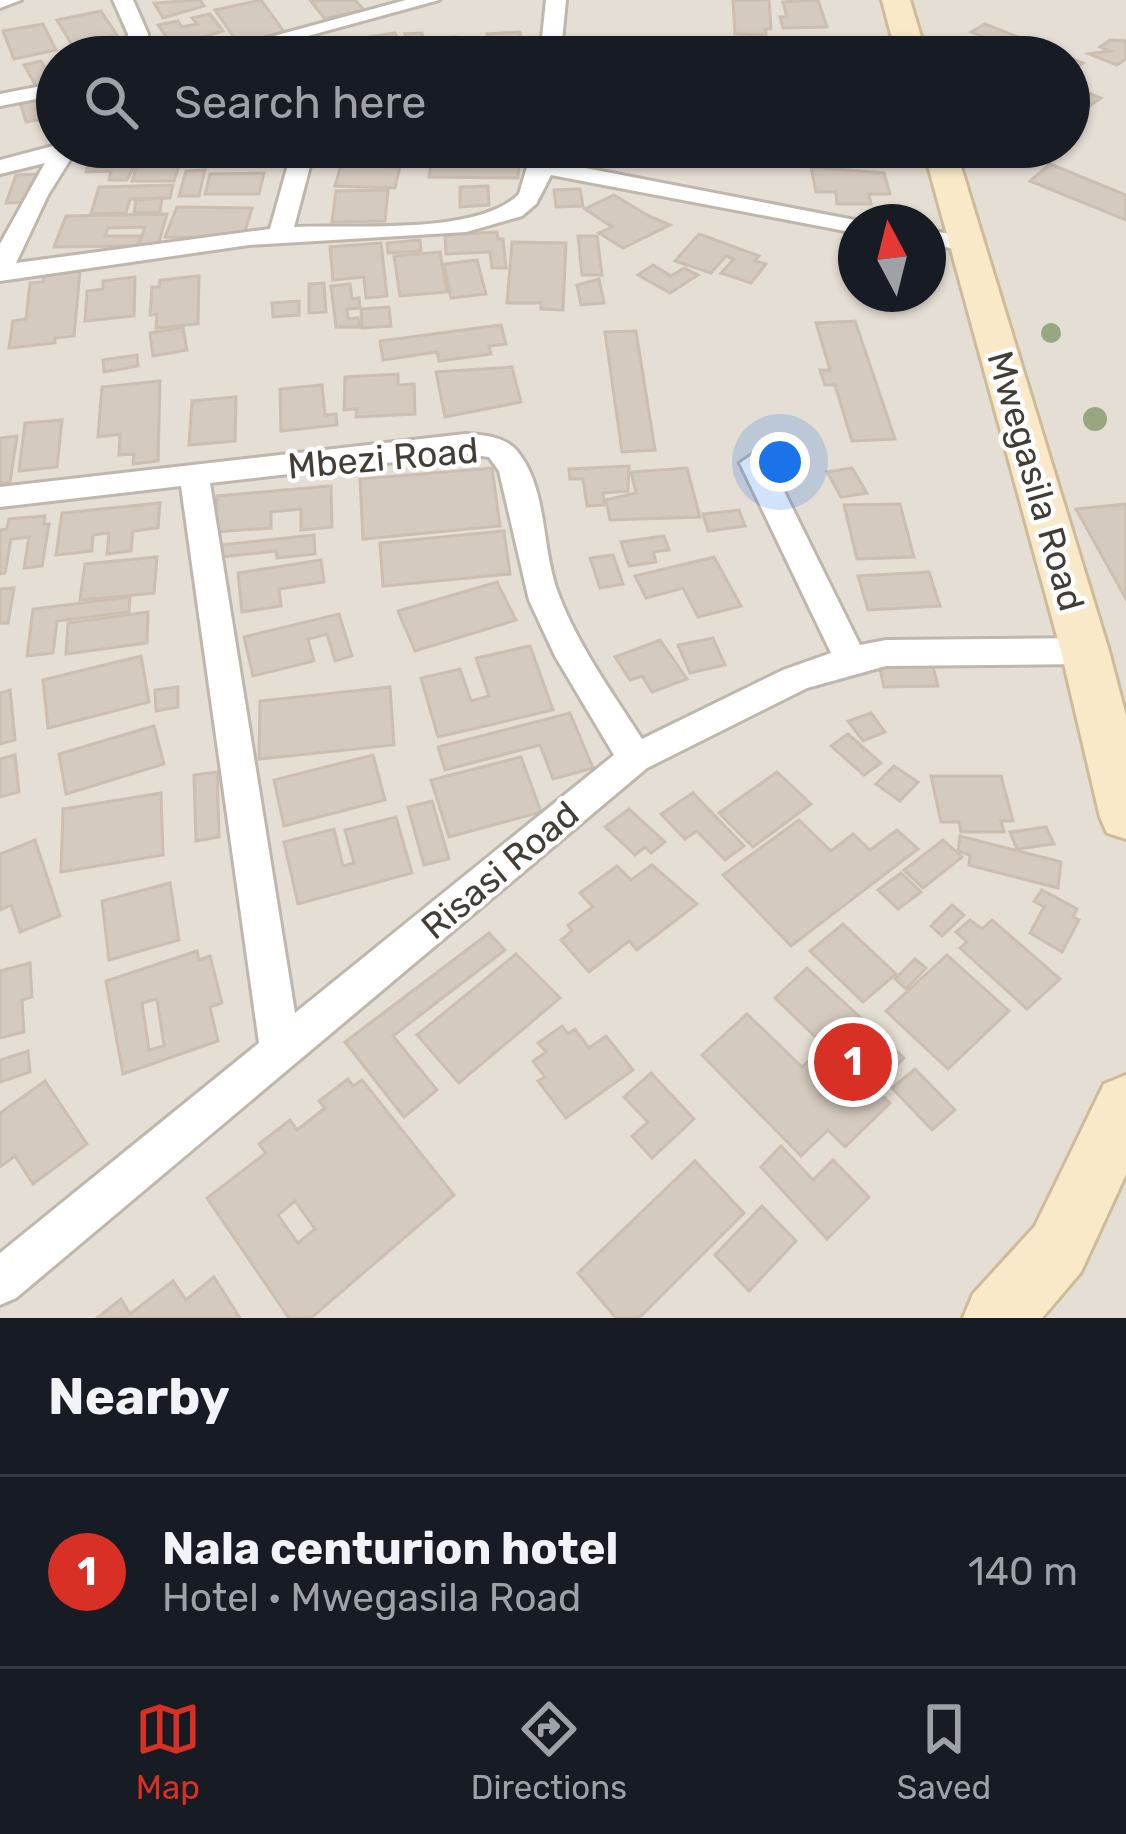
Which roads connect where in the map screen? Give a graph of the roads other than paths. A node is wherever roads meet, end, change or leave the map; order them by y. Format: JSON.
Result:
{"nodes":[{"id":1,"x":10,"y":0,"type":"edge"},
{"id":2,"x":123,"y":0,"type":"edge"},
{"id":3,"x":429,"y":0,"type":"edge"},
{"id":4,"x":556,"y":0,"type":"edge"},
{"id":5,"x":896,"y":0,"type":"edge"},
{"id":6,"x":0,"y":2,"type":"edge"},
{"id":7,"x":301,"y":34,"type":"joint"},
{"id":8,"x":138,"y":36,"type":"edge"},
{"id":9,"x":293,"y":36,"type":"edge"},
{"id":10,"x":555,"y":36,"type":"edge"},
{"id":11,"x":906,"y":36,"type":"edge"},
{"id":12,"x":36,"y":93,"type":"edge"},
{"id":13,"x":0,"y":100,"type":"edge"},
{"id":14,"x":36,"y":157,"type":"edge"},
{"id":15,"x":0,"y":166,"type":"edge"},
{"id":16,"x":55,"y":168,"type":"edge"},
{"id":17,"x":298,"y":168,"type":"edge"},
{"id":18,"x":538,"y":168,"type":"edge"},
{"id":19,"x":593,"y":168,"type":"edge"},
{"id":20,"x":941,"y":168,"type":"edge"},
{"id":21,"x":838,"y":222,"type":"edge"},
{"id":22,"x":280,"y":235,"type":"junction"},
{"id":23,"x":947,"y":240,"type":"edge"},
{"id":24,"x":0,"y":272,"type":"edge"},
{"id":25,"x":755,"y":463,"type":"dead end"},
{"id":26,"x":194,"y":476,"type":"junction"},
{"id":27,"x":0,"y":497,"type":"edge"},
{"id":28,"x":1085,"y":651,"type":"junction"},
{"id":29,"x":851,"y":659,"type":"junction"},
{"id":30,"x":635,"y":758,"type":"junction"},
{"id":31,"x":1126,"y":817,"type":"edge"},
{"id":32,"x":281,"y":1053,"type":"junction"},
{"id":33,"x":1124,"y":1118,"type":"edge"},
{"id":34,"x":0,"y":1282,"type":"edge"},
{"id":35,"x":998,"y":1318,"type":"edge"}],
"edges":[{"from":1,"to":6,"type":"street"},
{"from":2,"to":8,"type":"street"},
{"from":3,"to":7,"type":"street"},
{"from":4,"to":10,"type":"street"},
{"from":5,"to":11,"type":"street"},
{"from":7,"to":9,"type":"street"},
{"from":12,"to":13,"type":"street"},
{"from":14,"to":15,"type":"street"},
{"from":16,"to":24,"type":"street"},
{"from":17,"to":22,"type":"street"},
{"from":18,"to":22,"type":"street"},
{"from":19,"to":21,"type":"street"},
{"from":20,"to":23,"type":"street","name":"Mwegasila Road"},
{"from":22,"to":24,"type":"street"},
{"from":23,"to":28,"type":"street","name":"Mwegasila Road"},
{"from":25,"to":29,"type":"street"},
{"from":26,"to":27,"type":"street","name":"Mbezi Road"},
{"from":26,"to":30,"type":"street","name":"Mbezi Road"},
{"from":26,"to":32,"type":"street"},
{"from":28,"to":29,"type":"street","name":"Risasi Road"},
{"from":28,"to":31,"type":"street","name":"Mwegasila Road"},
{"from":29,"to":30,"type":"street","name":"Risasi Road"},
{"from":30,"to":32,"type":"street","name":"Risasi Road"},
{"from":32,"to":34,"type":"street","name":"Risasi Road"},
{"from":33,"to":35,"type":"street"}]}
